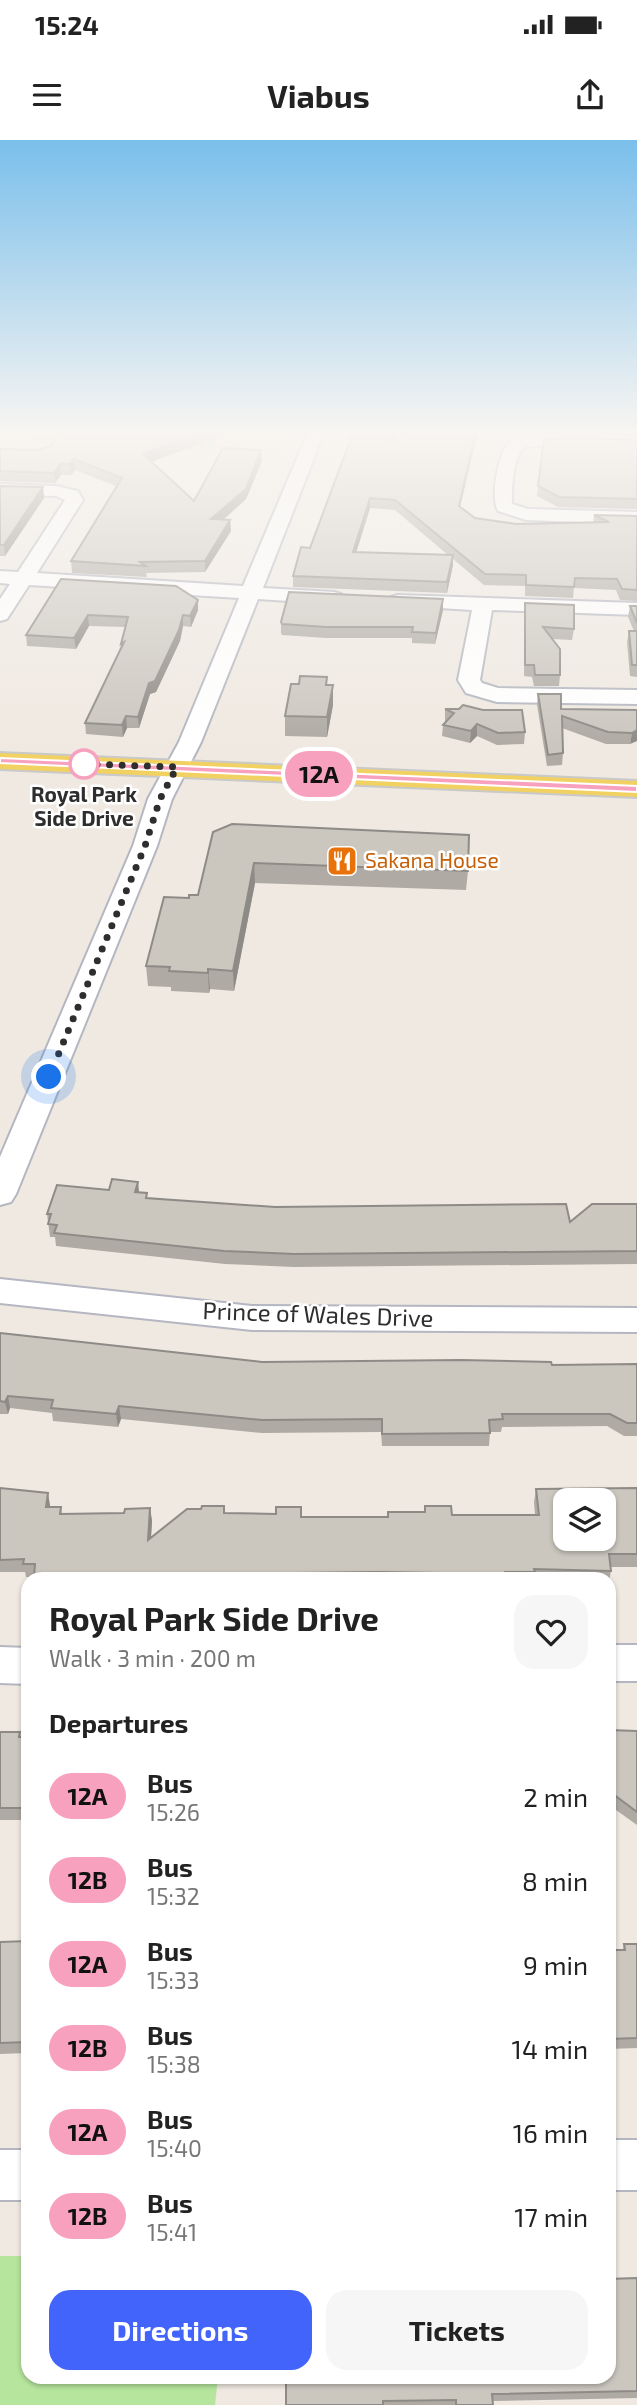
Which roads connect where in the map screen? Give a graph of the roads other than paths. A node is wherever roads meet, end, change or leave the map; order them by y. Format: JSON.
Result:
{"nodes":[{"id":1,"x":50,"y":536,"type":"edge"},
{"id":2,"x":273,"y":536,"type":"edge"},
{"id":3,"x":0,"y":577,"type":"edge"},
{"id":4,"x":24,"y":578,"type":"junction"},
{"id":5,"x":249,"y":593,"type":"junction"},
{"id":6,"x":347,"y":599,"type":"edge"},
{"id":7,"x":374,"y":600,"type":"edge"},
{"id":8,"x":483,"y":603,"type":"junction"},
{"id":9,"x":637,"y":609,"type":"edge"},
{"id":10,"x":0,"y":615,"type":"edge"},
{"id":11,"x":637,"y":697,"type":"edge"},
{"id":12,"x":0,"y":761,"type":"edge"},
{"id":13,"x":177,"y":767,"type":"junction"},
{"id":14,"x":637,"y":789,"type":"edge"},
{"id":15,"x":0,"y":1194,"type":"edge"},
{"id":16,"x":0,"y":1291,"type":"edge"},
{"id":17,"x":637,"y":1320,"type":"edge"},
{"id":18,"x":616,"y":1663,"type":"edge"},
{"id":19,"x":637,"y":1663,"type":"edge"},
{"id":20,"x":0,"y":1665,"type":"edge"},
{"id":21,"x":21,"y":1666,"type":"edge"},
{"id":22,"x":616,"y":2165,"type":"edge"},
{"id":23,"x":637,"y":2165,"type":"edge"},
{"id":24,"x":0,"y":2175,"type":"edge"},
{"id":25,"x":21,"y":2175,"type":"edge"}],
"edges":[{"from":1,"to":4,"type":"street"},
{"from":2,"to":5,"type":"street"},
{"from":3,"to":4,"type":"street"},
{"from":4,"to":5,"type":"street"},
{"from":4,"to":10,"type":"street"},
{"from":5,"to":6,"type":"street"},
{"from":5,"to":13,"type":"street"},
{"from":7,"to":8,"type":"street"},
{"from":8,"to":9,"type":"street"},
{"from":8,"to":11,"type":"street"},
{"from":12,"to":13,"type":"main road"},
{"from":13,"to":14,"type":"main road"},
{"from":13,"to":15,"type":"street"},
{"from":16,"to":17,"type":"street","name":"Prince of Wales Drive"},
{"from":18,"to":19,"type":"street"},
{"from":20,"to":21,"type":"street"},
{"from":22,"to":23,"type":"street"},
{"from":24,"to":25,"type":"street"}]}
